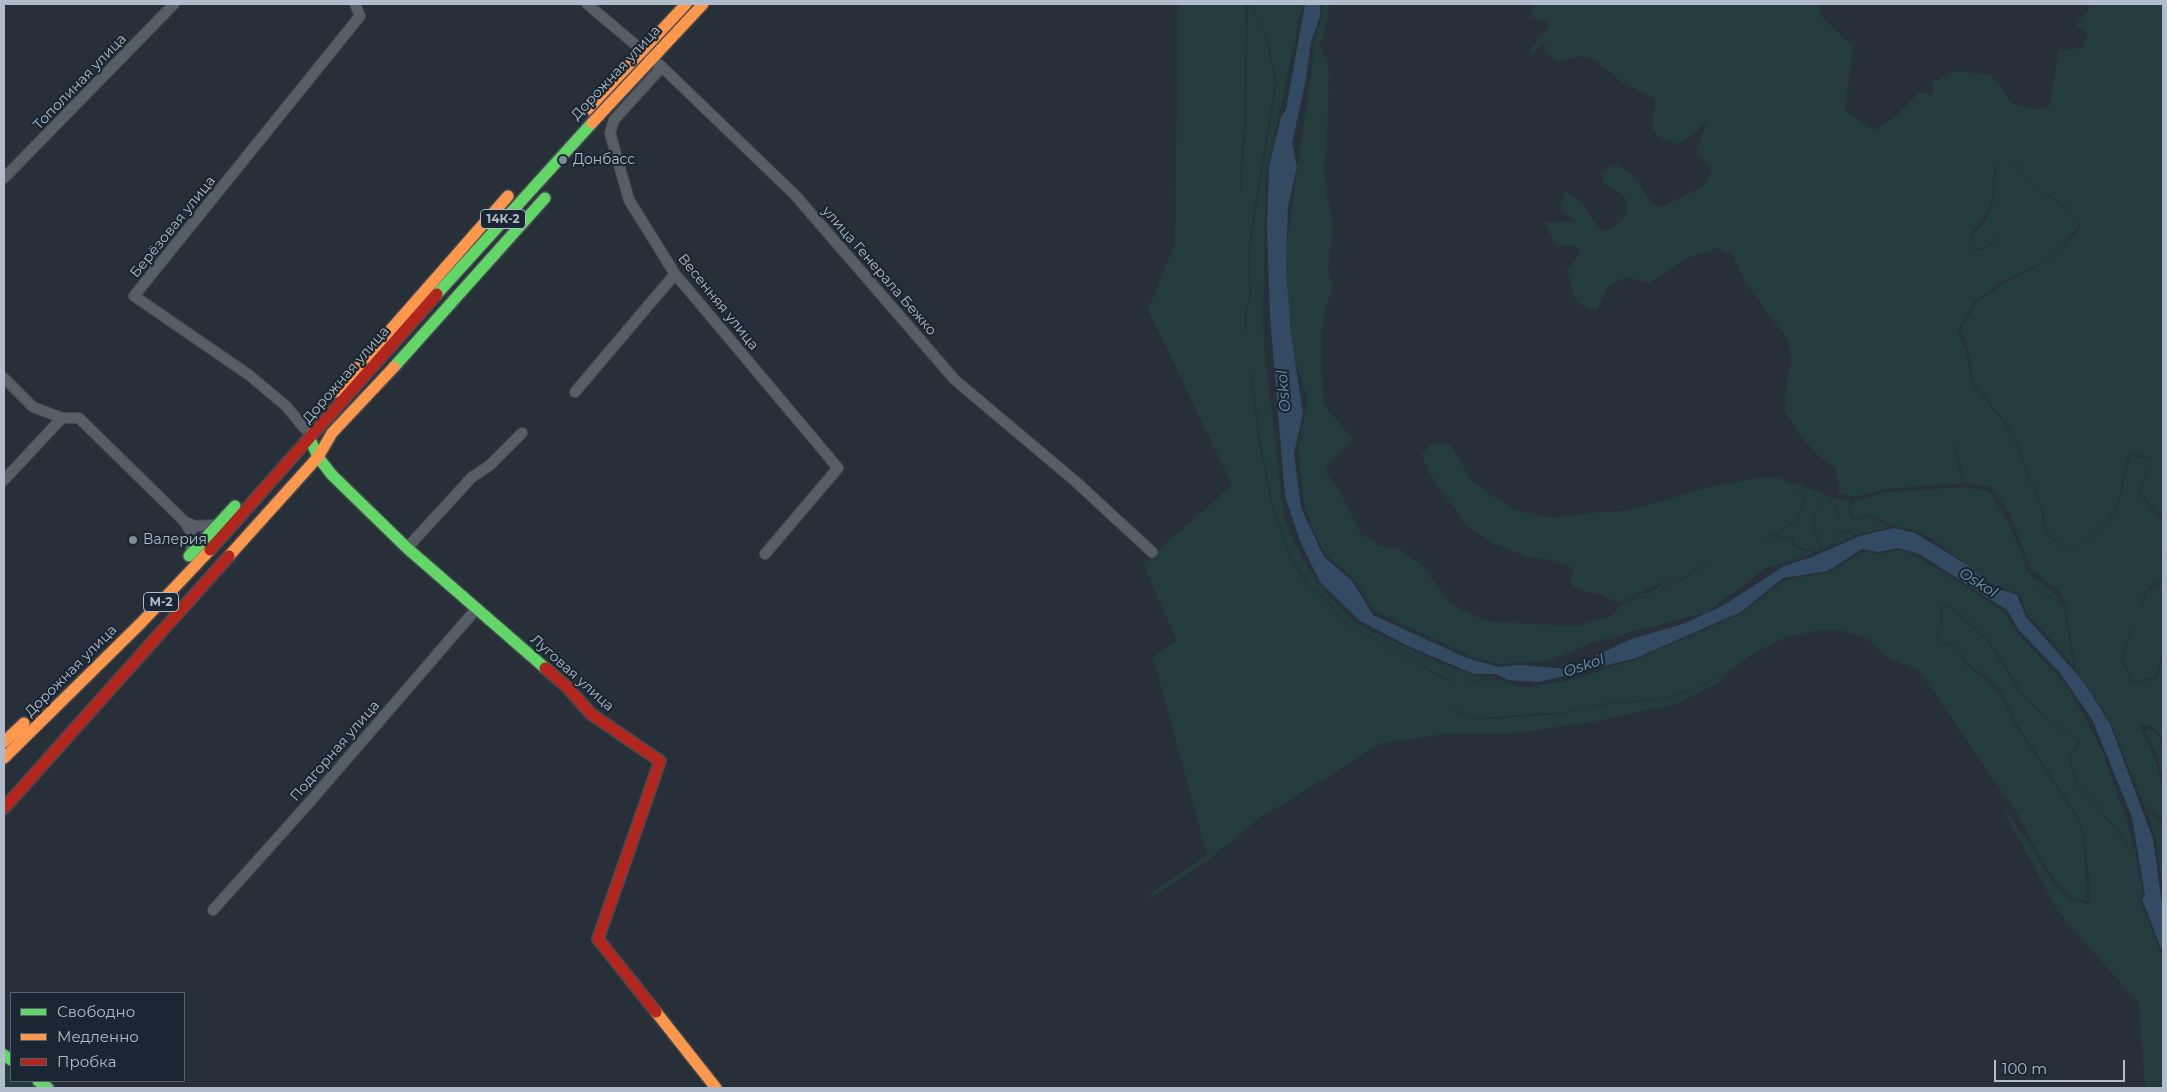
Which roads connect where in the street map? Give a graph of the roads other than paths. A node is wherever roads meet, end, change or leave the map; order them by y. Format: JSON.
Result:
{"nodes":[{"id":1,"x":174,"y":4,"type":"edge"},
{"id":2,"x":355,"y":4,"type":"edge"},
{"id":3,"x":587,"y":4,"type":"edge"},
{"id":4,"x":686,"y":4,"type":"edge"},
{"id":5,"x":702,"y":4,"type":"edge"},
{"id":6,"x":646,"y":53,"type":"junction"},
{"id":7,"x":662,"y":67,"type":"junction"},
{"id":8,"x":576,"y":121,"type":"dead end"},
{"id":9,"x":4,"y":178,"type":"edge"},
{"id":10,"x":517,"y":186,"type":"dead end"},
{"id":11,"x":545,"y":198,"type":"dead end"},
{"id":12,"x":675,"y":274,"type":"junction"},
{"id":13,"x":4,"y":378,"type":"edge"},
{"id":14,"x":575,"y":392,"type":"dead end"},
{"id":15,"x":62,"y":418,"type":"junction"},
{"id":16,"x":305,"y":428,"type":"junction"},
{"id":17,"x":522,"y":433,"type":"dead end"},
{"id":18,"x":310,"y":440,"type":"junction"},
{"id":19,"x":318,"y":456,"type":"junction"},
{"id":20,"x":4,"y":480,"type":"edge"},
{"id":21,"x":184,"y":522,"type":"junction"},
{"id":22,"x":218,"y":525,"type":"junction"},
{"id":23,"x":407,"y":548,"type":"junction"},
{"id":24,"x":1152,"y":552,"type":"dead end"},
{"id":25,"x":190,"y":554,"type":"junction"},
{"id":26,"x":765,"y":554,"type":"dead end"},
{"id":27,"x":477,"y":608,"type":"junction"},
{"id":28,"x":4,"y":742,"type":"edge"},
{"id":29,"x":4,"y":758,"type":"edge"},
{"id":30,"x":4,"y":808,"type":"edge"},
{"id":31,"x":212,"y":910,"type":"dead end"},
{"id":32,"x":716,"y":1088,"type":"edge"}],
"edges":[{"from":1,"to":9,"type":"street","name":"Тополиная улица"},
{"from":2,"to":16,"type":"street","name":"Берёзовая улица"},
{"from":3,"to":6,"type":"street","name":"улица Генерала Бежко"},
{"from":4,"to":6,"type":"main road","name":"Дорожная улица","number":"14К-2"},
{"from":5,"to":6,"type":"main road","name":"Дорожная улица","number":"14К-2"},
{"from":6,"to":7,"type":"street","name":"улица Генерала Бежко"},
{"from":6,"to":8,"type":"main road","name":"Дорожная улица","number":"14К-2"},
{"from":6,"to":18,"type":"main road","name":"Дорожная улица","number":"14К-2"},
{"from":7,"to":12,"type":"street","name":"Весенняя улица"},
{"from":7,"to":24,"type":"street","name":"улица Генерала Бежко"},
{"from":10,"to":16,"type":"main road","name":"Дорожная улица","number":"14К-2"},
{"from":11,"to":19,"type":"main road","name":"Дорожная улица"},
{"from":12,"to":14,"type":"street"},
{"from":12,"to":26,"type":"street","name":"Весенняя улица"},
{"from":13,"to":15,"type":"street"},
{"from":15,"to":20,"type":"street"},
{"from":15,"to":21,"type":"street"},
{"from":16,"to":22,"type":"main road","name":"Дорожная улица","number":"М-2"},
{"from":17,"to":23,"type":"street"},
{"from":18,"to":19,"type":"main road","name":"Луговая улица"},
{"from":18,"to":29,"type":"main road","name":"Дорожная улица","number":"М-2"},
{"from":19,"to":23,"type":"main road","name":"Луговая улица"},
{"from":19,"to":30,"type":"main road","name":"Дорожная улица"},
{"from":21,"to":22,"type":"street"},
{"from":21,"to":25,"type":"street"},
{"from":22,"to":25,"type":"main road","name":"Дорожная улица","number":"М-2"},
{"from":23,"to":27,"type":"main road","name":"Луговая улица"},
{"from":25,"to":28,"type":"main road","name":"Дорожная улица","number":"М-2"},
{"from":27,"to":31,"type":"street","name":"Подгорная улица"},
{"from":27,"to":32,"type":"main road","name":"Луговая улица"}]}
